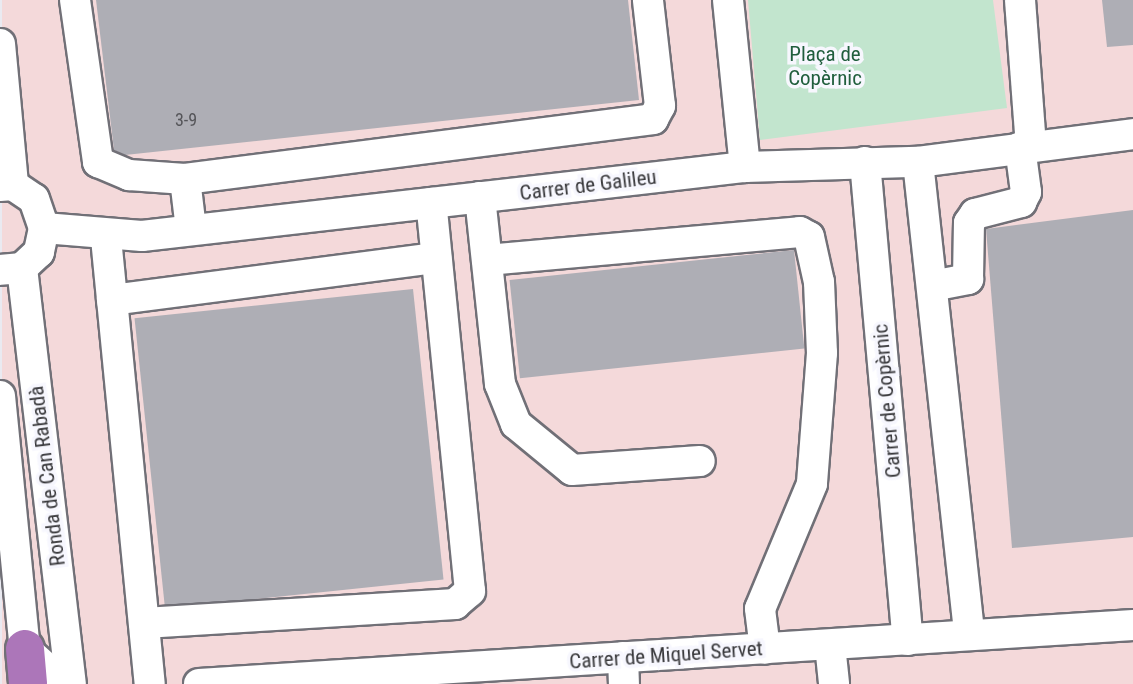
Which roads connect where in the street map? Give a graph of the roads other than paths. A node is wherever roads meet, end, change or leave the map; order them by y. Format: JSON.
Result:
{"nodes":[{"id":1,"x":75,"y":0,"type":"edge"},
{"id":2,"x":648,"y":0,"type":"edge"},
{"id":3,"x":728,"y":0,"type":"edge"},
{"id":4,"x":1020,"y":0,"type":"edge"},
{"id":5,"x":0,"y":44,"type":"edge"},
{"id":6,"x":1133,"y":134,"type":"edge"},
{"id":7,"x":1026,"y":146,"type":"junction"},
{"id":8,"x":865,"y":162,"type":"junction"},
{"id":9,"x":918,"y":162,"type":"junction"},
{"id":10,"x":745,"y":167,"type":"junction"},
{"id":11,"x":185,"y":179,"type":"junction"},
{"id":12,"x":6,"y":185,"type":"edge"},
{"id":13,"x":480,"y":197,"type":"junction"},
{"id":14,"x":430,"y":203,"type":"junction"},
{"id":15,"x":44,"y":228,"type":"junction"},
{"id":16,"x":191,"y":229,"type":"junction"},
{"id":17,"x":106,"y":238,"type":"junction"},
{"id":18,"x":436,"y":258,"type":"junction"},
{"id":19,"x":487,"y":260,"type":"junction"},
{"id":20,"x":11,"y":269,"type":"edge"},
{"id":21,"x":932,"y":286,"type":"junction"},
{"id":22,"x":112,"y":300,"type":"junction"},
{"id":23,"x":0,"y":396,"type":"edge"},
{"id":24,"x":700,"y":461,"type":"dead end"},
{"id":25,"x":9,"y":591,"type":"edge"},
{"id":26,"x":144,"y":623,"type":"junction"},
{"id":27,"x":1133,"y":625,"type":"edge"},
{"id":28,"x":969,"y":634,"type":"junction"},
{"id":29,"x":908,"y":640,"type":"junction"},
{"id":30,"x":18,"y":644,"type":"edge"},
{"id":31,"x":830,"y":645,"type":"junction"},
{"id":32,"x":765,"y":649,"type":"junction"},
{"id":33,"x":623,"y":671,"type":"edge"},
{"id":34,"x":398,"y":678,"type":"edge"},
{"id":35,"x":64,"y":684,"type":"edge"},
{"id":36,"x":71,"y":684,"type":"edge"},
{"id":37,"x":150,"y":684,"type":"edge"},
{"id":38,"x":200,"y":684,"type":"edge"},
{"id":39,"x":834,"y":684,"type":"edge"}],
"edges":[{"from":1,"to":11,"type":"street"},
{"from":2,"to":11,"type":"street"},
{"from":3,"to":10,"type":"street"},
{"from":4,"to":7,"type":"street"},
{"from":5,"to":12,"type":"street"},
{"from":6,"to":7,"type":"street","name":"Carrer de Galileu"},
{"from":7,"to":9,"type":"street","name":"Carrer de Galileu"},
{"from":7,"to":21,"type":"street"},
{"from":8,"to":9,"type":"street","name":"Carrer de Galileu"},
{"from":8,"to":10,"type":"street","name":"Carrer de Galileu"},
{"from":8,"to":29,"type":"street","name":"Carrer de Copèrnic"},
{"from":9,"to":21,"type":"street"},
{"from":10,"to":13,"type":"street","name":"Carrer de Galileu"},
{"from":11,"to":16,"type":"street"},
{"from":12,"to":15,"type":"street"},
{"from":13,"to":14,"type":"street","name":"Carrer de Galileu"},
{"from":13,"to":19,"type":"street"},
{"from":14,"to":16,"type":"street","name":"Carrer de Galileu"},
{"from":14,"to":18,"type":"street"},
{"from":15,"to":17,"type":"street","name":"Carrer de Galileu"},
{"from":15,"to":20,"type":"street","name":"Ronda de Can Rabadà"},
{"from":16,"to":17,"type":"street","name":"Carrer de Galileu"},
{"from":17,"to":22,"type":"street"},
{"from":18,"to":22,"type":"street"},
{"from":18,"to":26,"type":"street"},
{"from":19,"to":24,"type":"street"},
{"from":19,"to":32,"type":"street"},
{"from":20,"to":36,"type":"street","name":"Ronda de Can Rabadà"},
{"from":21,"to":28,"type":"street"},
{"from":22,"to":26,"type":"street"},
{"from":23,"to":25,"type":"street","name":"Ronda de Can Rabadà"},
{"from":25,"to":30,"type":"street","name":"Ronda de Can Rabadà"},
{"from":26,"to":37,"type":"street"},
{"from":27,"to":28,"type":"street","name":"Carrer de Miquel Servet"},
{"from":28,"to":29,"type":"street","name":"Carrer de Miquel Servet"},
{"from":29,"to":31,"type":"street","name":"Carrer de Miquel Servet"},
{"from":30,"to":35,"type":"street","name":"Ronda de Can Rabadà"},
{"from":31,"to":32,"type":"street","name":"Carrer de Miquel Servet"},
{"from":31,"to":39,"type":"street"},
{"from":32,"to":33,"type":"street","name":"Carrer de Miquel Servet"},
{"from":33,"to":34,"type":"street","name":"Carrer de Miquel Servet"},
{"from":34,"to":38,"type":"street","name":"Carrer de Miquel Servet"}]}
